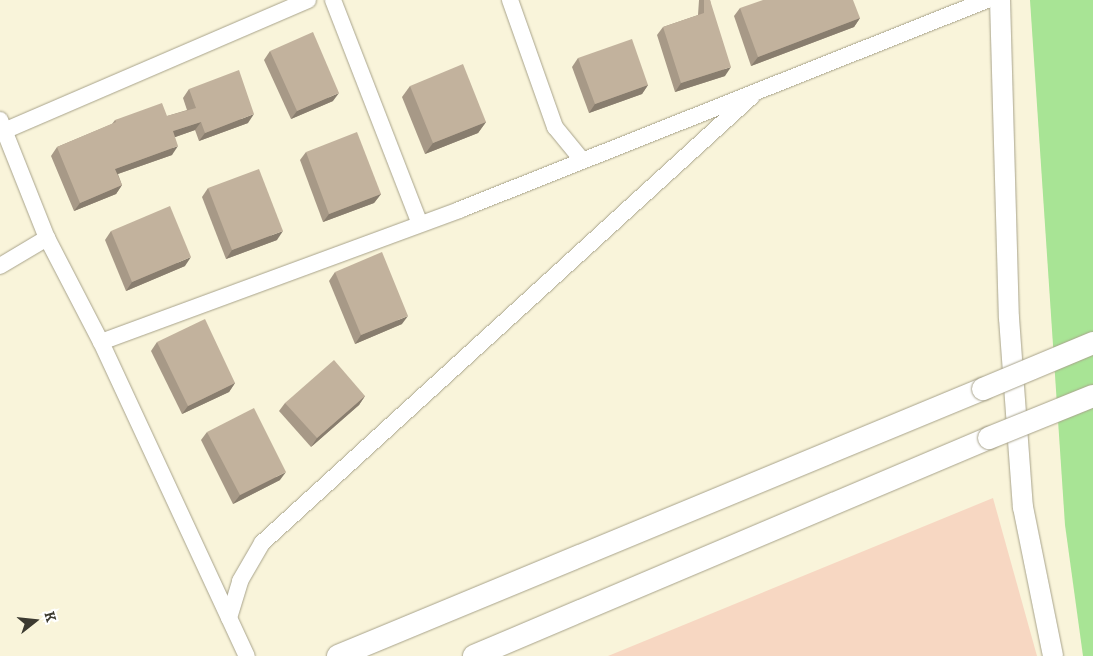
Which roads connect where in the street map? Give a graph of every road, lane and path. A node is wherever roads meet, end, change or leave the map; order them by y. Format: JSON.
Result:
{"nodes":[{"id":1,"x":308,"y":0,"type":"edge"},
{"id":2,"x":333,"y":0,"type":"edge"},
{"id":3,"x":510,"y":0,"type":"edge"},
{"id":4,"x":987,"y":0,"type":"edge"},
{"id":5,"x":1000,"y":0,"type":"edge"},
{"id":6,"x":759,"y":90,"type":"junction"},
{"id":7,"x":2,"y":125,"type":"edge"},
{"id":8,"x":582,"y":160,"type":"junction"},
{"id":9,"x":420,"y":224,"type":"junction"},
{"id":10,"x":47,"y":238,"type":"junction"},
{"id":11,"x":0,"y":266,"type":"edge"},
{"id":12,"x":101,"y":342,"type":"junction"},
{"id":13,"x":1093,"y":343,"type":"edge"},
{"id":14,"x":1093,"y":396,"type":"edge"},
{"id":15,"x":229,"y":618,"type":"junction"},
{"id":16,"x":247,"y":656,"type":"edge"},
{"id":17,"x":338,"y":656,"type":"edge"},
{"id":18,"x":474,"y":656,"type":"edge"},
{"id":19,"x":1053,"y":656,"type":"edge"}],
"edges":[{"from":1,"to":7,"type":"street"},
{"from":2,"to":9,"type":"street"},
{"from":3,"to":8,"type":"street"},
{"from":4,"to":6,"type":"street"},
{"from":5,"to":19,"type":"street"},
{"from":6,"to":8,"type":"street"},
{"from":6,"to":15,"type":"street"},
{"from":7,"to":10,"type":"street"},
{"from":8,"to":9,"type":"street"},
{"from":9,"to":12,"type":"street"},
{"from":10,"to":11,"type":"street"},
{"from":10,"to":12,"type":"street"},
{"from":12,"to":15,"type":"street"},
{"from":13,"to":17,"type":"main road","bridge":true},
{"from":14,"to":18,"type":"main road","bridge":true},
{"from":15,"to":16,"type":"street"}]}
